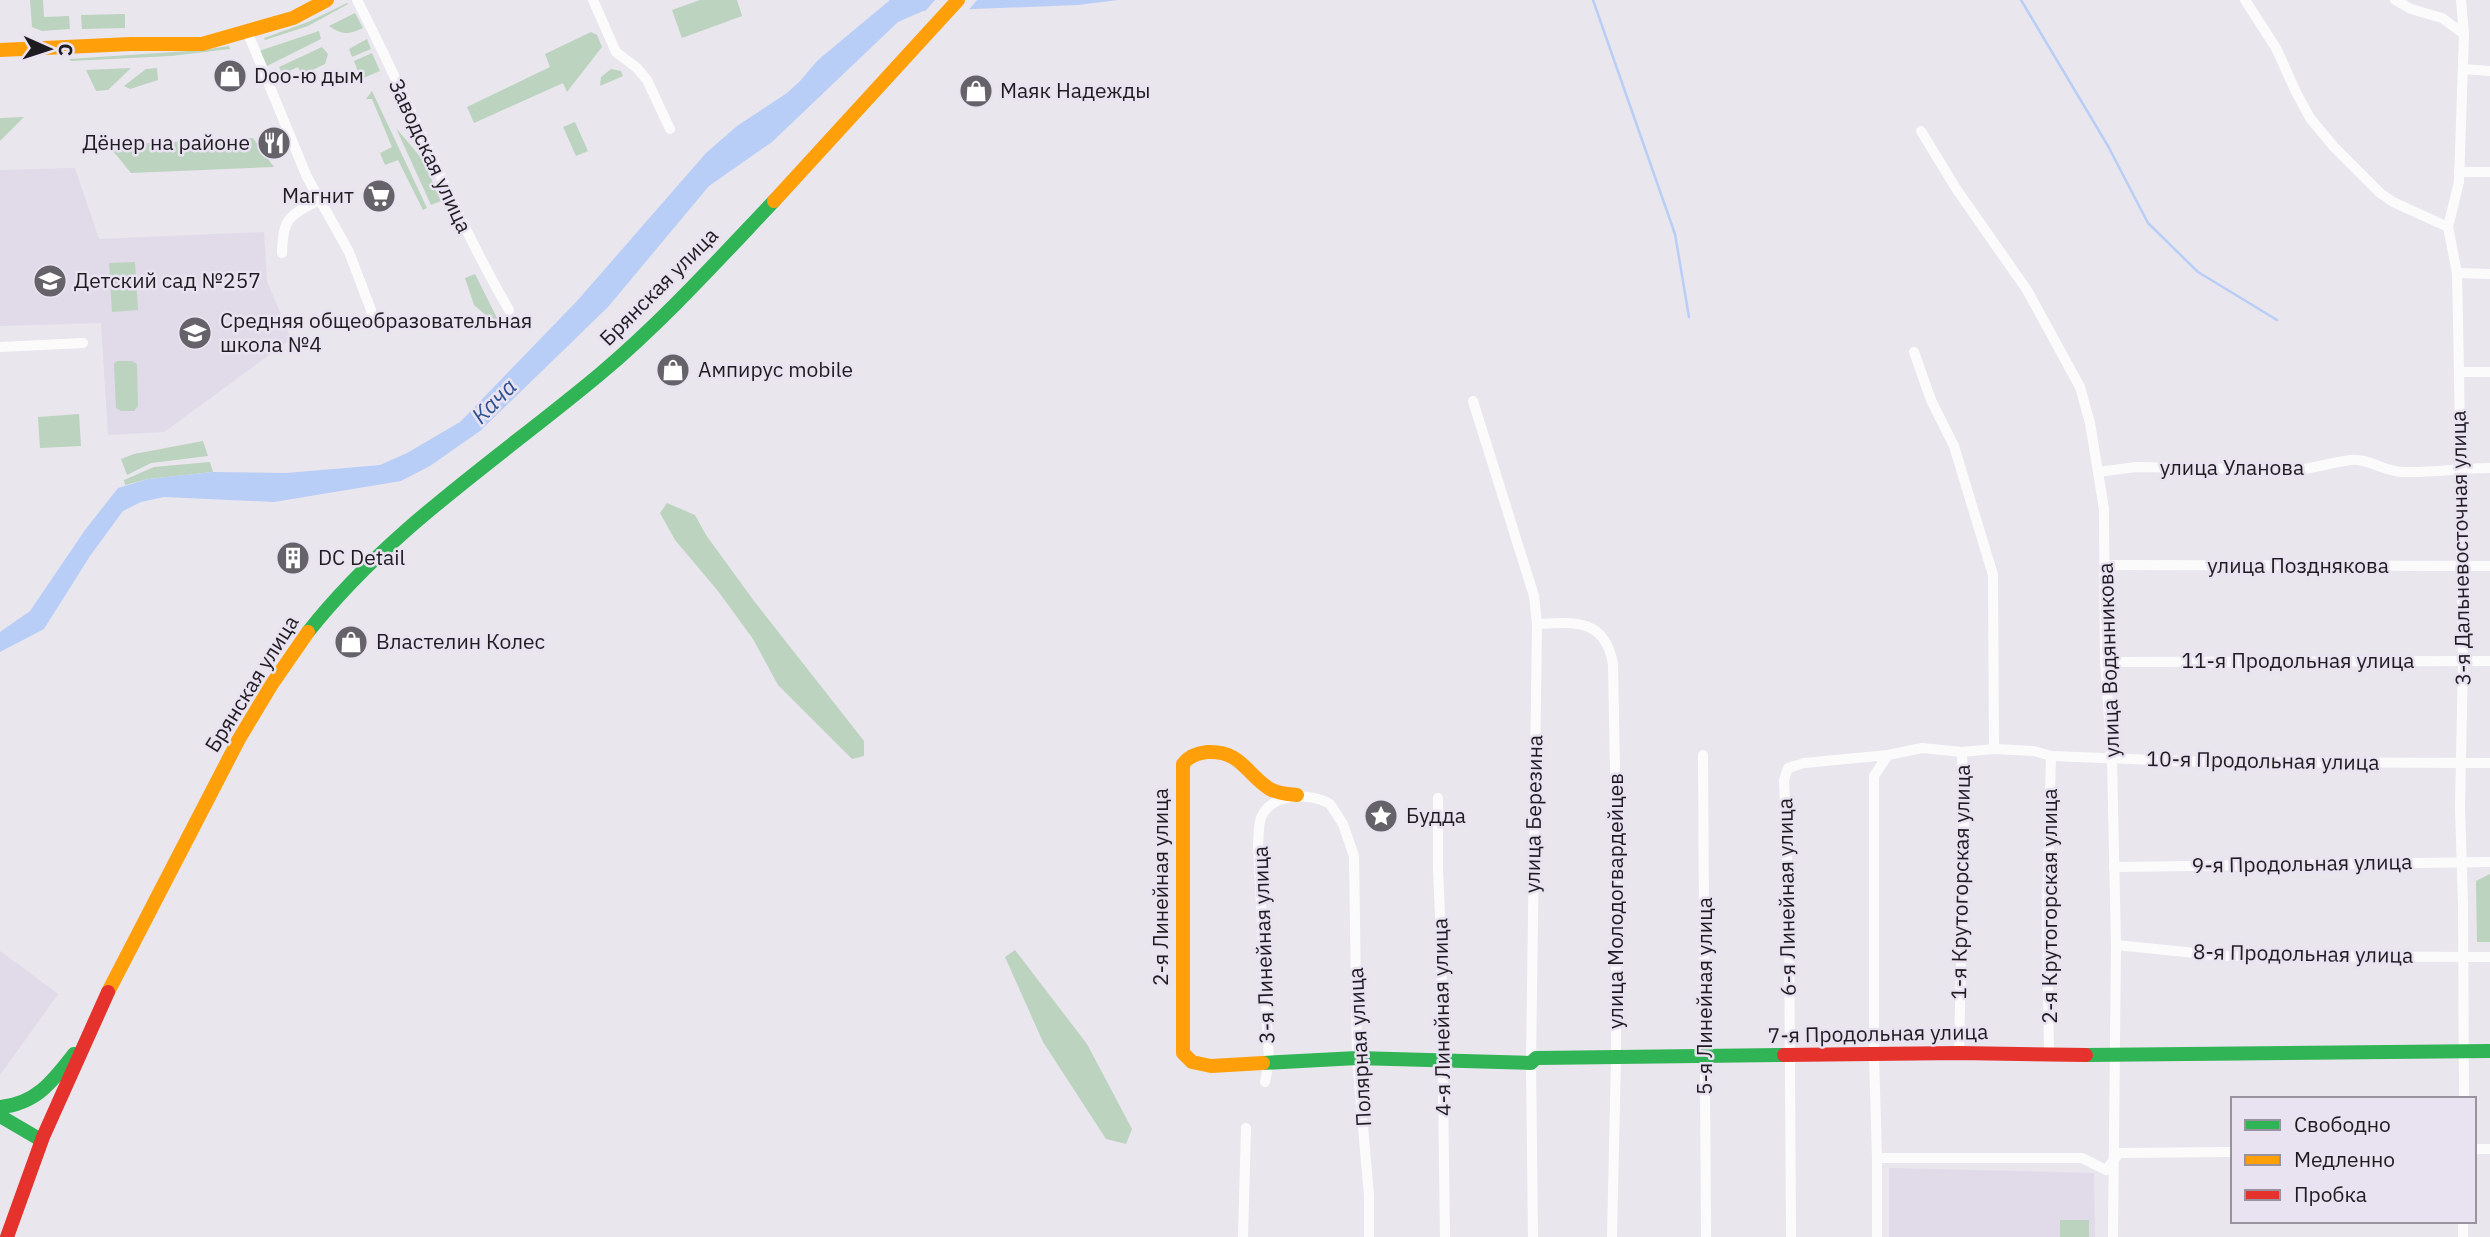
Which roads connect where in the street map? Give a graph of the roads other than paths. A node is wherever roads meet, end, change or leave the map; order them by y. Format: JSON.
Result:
{"nodes":[{"id":1,"x":327,"y":0,"type":"edge"},
{"id":2,"x":357,"y":0,"type":"edge"},
{"id":3,"x":593,"y":0,"type":"edge"},
{"id":4,"x":958,"y":0,"type":"edge"},
{"id":5,"x":2245,"y":0,"type":"edge"},
{"id":6,"x":2395,"y":0,"type":"edge"},
{"id":7,"x":2460,"y":0,"type":"edge"},
{"id":8,"x":247,"y":31,"type":"junction"},
{"id":9,"x":2464,"y":34,"type":"junction"},
{"id":10,"x":0,"y":50,"type":"edge"},
{"id":11,"x":2463,"y":69,"type":"junction"},
{"id":12,"x":2490,"y":71,"type":"edge"},
{"id":13,"x":670,"y":129,"type":"dead end"},
{"id":14,"x":1921,"y":131,"type":"dead end"},
{"id":15,"x":2459,"y":172,"type":"junction"},
{"id":16,"x":2490,"y":172,"type":"edge"},
{"id":17,"x":319,"y":200,"type":"junction"},
{"id":18,"x":2448,"y":227,"type":"junction"},
{"id":19,"x":282,"y":253,"type":"dead end"},
{"id":20,"x":2457,"y":273,"type":"junction"},
{"id":21,"x":2490,"y":274,"type":"edge"},
{"id":22,"x":509,"y":310,"type":"dead end"},
{"id":23,"x":372,"y":324,"type":"dead end"},
{"id":24,"x":83,"y":343,"type":"dead end"},
{"id":25,"x":0,"y":347,"type":"edge"},
{"id":26,"x":1914,"y":352,"type":"dead end"},
{"id":27,"x":2459,"y":372,"type":"junction"},
{"id":28,"x":2490,"y":372,"type":"edge"},
{"id":29,"x":1473,"y":401,"type":"dead end"},
{"id":30,"x":2459,"y":468,"type":"junction"},
{"id":31,"x":2490,"y":468,"type":"edge"},
{"id":32,"x":2098,"y":472,"type":"junction"},
{"id":33,"x":2106,"y":565,"type":"junction"},
{"id":34,"x":2460,"y":566,"type":"junction"},
{"id":35,"x":2490,"y":566,"type":"edge"},
{"id":36,"x":1537,"y":624,"type":"junction"},
{"id":37,"x":2463,"y":661,"type":"junction"},
{"id":38,"x":2490,"y":661,"type":"edge"},
{"id":39,"x":2105,"y":662,"type":"junction"},
{"id":40,"x":1994,"y":749,"type":"junction"},
{"id":41,"x":1962,"y":752,"type":"junction"},
{"id":42,"x":1703,"y":755,"type":"dead end"},
{"id":43,"x":1888,"y":755,"type":"junction"},
{"id":44,"x":2051,"y":757,"type":"junction"},
{"id":45,"x":2112,"y":760,"type":"junction"},
{"id":46,"x":2490,"y":762,"type":"edge"},
{"id":47,"x":2462,"y":763,"type":"junction"},
{"id":48,"x":1788,"y":768,"type":"joint"},
{"id":49,"x":1297,"y":795,"type":"junction"},
{"id":50,"x":1438,"y":798,"type":"dead end"},
{"id":51,"x":2462,"y":862,"type":"junction"},
{"id":52,"x":2490,"y":862,"type":"edge"},
{"id":53,"x":2114,"y":867,"type":"junction"},
{"id":54,"x":2116,"y":945,"type":"junction"},
{"id":55,"x":2463,"y":957,"type":"junction"},
{"id":56,"x":2490,"y":957,"type":"edge"},
{"id":57,"x":84,"y":1042,"type":"junction"},
{"id":58,"x":2464,"y":1051,"type":"junction"},
{"id":59,"x":2490,"y":1051,"type":"edge"},
{"id":60,"x":1959,"y":1053,"type":"junction"},
{"id":61,"x":1874,"y":1055,"type":"junction"},
{"id":62,"x":2049,"y":1055,"type":"junction"},
{"id":63,"x":1706,"y":1056,"type":"junction"},
{"id":64,"x":2113,"y":1056,"type":"junction"},
{"id":65,"x":1616,"y":1057,"type":"junction"},
{"id":66,"x":1790,"y":1057,"type":"junction"},
{"id":67,"x":1357,"y":1058,"type":"junction"},
{"id":68,"x":1443,"y":1059,"type":"junction"},
{"id":69,"x":1269,"y":1061,"type":"junction"},
{"id":70,"x":1531,"y":1063,"type":"junction"},
{"id":71,"x":1265,"y":1082,"type":"dead end"},
{"id":72,"x":2464,"y":1097,"type":"edge"},
{"id":73,"x":0,"y":1107,"type":"edge"},
{"id":74,"x":0,"y":1116,"type":"edge"},
{"id":75,"x":1246,"y":1128,"type":"dead end"},
{"id":76,"x":41,"y":1140,"type":"junction"},
{"id":77,"x":2231,"y":1152,"type":"edge"},
{"id":78,"x":1877,"y":1158,"type":"junction"},
{"id":79,"x":2114,"y":1161,"type":"junction"},
{"id":80,"x":7,"y":1237,"type":"edge"},
{"id":81,"x":1243,"y":1237,"type":"edge"},
{"id":82,"x":1369,"y":1237,"type":"edge"},
{"id":83,"x":1445,"y":1237,"type":"edge"},
{"id":84,"x":1533,"y":1237,"type":"edge"},
{"id":85,"x":1612,"y":1237,"type":"edge"},
{"id":86,"x":1706,"y":1237,"type":"edge"},
{"id":87,"x":1791,"y":1237,"type":"edge"},
{"id":88,"x":1877,"y":1237,"type":"edge"},
{"id":89,"x":2113,"y":1237,"type":"edge"}],
"edges":[{"from":1,"to":8,"type":"main road"},
{"from":2,"to":22,"type":"street","name":"Заводская улица"},
{"from":3,"to":13,"type":"street"},
{"from":4,"to":57,"type":"main road","name":"Брянская улица"},
{"from":5,"to":18,"type":"street"},
{"from":6,"to":9,"type":"street"},
{"from":7,"to":9,"type":"street","name":"3-я Дальневосточная улица"},
{"from":8,"to":10,"type":"main road"},
{"from":8,"to":17,"type":"street"},
{"from":9,"to":11,"type":"street","name":"3-я Дальневосточная улица"},
{"from":11,"to":12,"type":"street"},
{"from":11,"to":15,"type":"street","name":"3-я Дальневосточная улица"},
{"from":14,"to":32,"type":"street","name":"улица Водянникова"},
{"from":15,"to":16,"type":"street"},
{"from":15,"to":18,"type":"street","name":"3-я Дальневосточная улица"},
{"from":17,"to":19,"type":"street"},
{"from":17,"to":23,"type":"street"},
{"from":18,"to":20,"type":"street","name":"3-я Дальневосточная улица"},
{"from":20,"to":21,"type":"street"},
{"from":20,"to":27,"type":"street","name":"3-я Дальневосточная улица"},
{"from":24,"to":25,"type":"street"},
{"from":26,"to":40,"type":"street"},
{"from":27,"to":28,"type":"street"},
{"from":27,"to":30,"type":"street","name":"3-я Дальневосточная улица"},
{"from":29,"to":36,"type":"street","name":"улица Березина"},
{"from":30,"to":31,"type":"street","name":"улица Уланова"},
{"from":30,"to":32,"type":"street","name":"улица Уланова"},
{"from":30,"to":34,"type":"street","name":"3-я Дальневосточная улица"},
{"from":32,"to":33,"type":"street","name":"улица Водянникова"},
{"from":33,"to":34,"type":"street","name":"улица Позднякова"},
{"from":33,"to":39,"type":"street","name":"улица Водянникова"},
{"from":34,"to":35,"type":"street","name":"улица Позднякова"},
{"from":34,"to":37,"type":"street","name":"3-я Дальневосточная улица"},
{"from":36,"to":65,"type":"street","name":"улица Молодогвардейцев"},
{"from":36,"to":70,"type":"street","name":"улица Березина"},
{"from":37,"to":38,"type":"street","name":"11-я Продольная улица"},
{"from":37,"to":39,"type":"street","name":"11-я Продольная улица"},
{"from":37,"to":47,"type":"street","name":"3-я Дальневосточная улица"},
{"from":39,"to":45,"type":"street","name":"улица Водянникова"},
{"from":40,"to":41,"type":"street","name":"10-я Продольная улица"},
{"from":40,"to":44,"type":"street","name":"10-я Продольная улица"},
{"from":41,"to":43,"type":"street","name":"10-я Продольная улица"},
{"from":41,"to":60,"type":"street","name":"1-я Крутогорская улица"},
{"from":42,"to":63,"type":"street","name":"5-я Линейная улица"},
{"from":43,"to":48,"type":"street","name":"10-я Продольная улица"},
{"from":43,"to":61,"type":"street"},
{"from":44,"to":45,"type":"street","name":"10-я Продольная улица"},
{"from":44,"to":62,"type":"street","name":"2-я Крутогорская улица"},
{"from":45,"to":47,"type":"street","name":"10-я Продольная улица"},
{"from":45,"to":53,"type":"street","name":"улица Водянникова"},
{"from":46,"to":47,"type":"street","name":"10-я Продольная улица"},
{"from":47,"to":51,"type":"street","name":"3-я Дальневосточная улица"},
{"from":48,"to":66,"type":"street","name":"6-я Линейная улица"},
{"from":49,"to":67,"type":"street","name":"Полярная улица"},
{"from":49,"to":69,"type":"street","name":"3-я Линейная улица"},
{"from":49,"to":69,"type":"main road","name":"2-я Линейная улица"},
{"from":50,"to":68,"type":"street","name":"4-я Линейная улица"},
{"from":51,"to":52,"type":"street","name":"9-я Продольная улица"},
{"from":51,"to":53,"type":"street","name":"9-я Продольная улица"},
{"from":51,"to":55,"type":"street","name":"3-я Дальневосточная улица"},
{"from":53,"to":54,"type":"street","name":"улица Водянникова"},
{"from":54,"to":55,"type":"street","name":"8-я Продольная улица"},
{"from":54,"to":64,"type":"street","name":"улица Водянникова"},
{"from":55,"to":56,"type":"street","name":"8-я Продольная улица"},
{"from":55,"to":58,"type":"street","name":"3-я Дальневосточная улица"},
{"from":57,"to":73,"type":"main road"},
{"from":57,"to":76,"type":"main road","name":"Брянская улица"},
{"from":58,"to":59,"type":"main road","name":"7-я Продольная улица"},
{"from":58,"to":64,"type":"main road","name":"7-я Продольная улица"},
{"from":58,"to":72,"type":"street","name":"3-я Дальневосточная улица"},
{"from":60,"to":61,"type":"main road","name":"7-я Продольная улица"},
{"from":60,"to":62,"type":"main road","name":"7-я Продольная улица"},
{"from":61,"to":66,"type":"main road","name":"7-я Продольная улица"},
{"from":61,"to":78,"type":"street"},
{"from":62,"to":64,"type":"main road","name":"7-я Продольная улица"},
{"from":63,"to":65,"type":"main road","name":"7-я Продольная улица"},
{"from":63,"to":66,"type":"main road","name":"7-я Продольная улица"},
{"from":63,"to":86,"type":"street","name":"5-я Линейная улица"},
{"from":64,"to":79,"type":"street","name":"улица Водянникова"},
{"from":65,"to":70,"type":"main road","name":"7-я Продольная улица"},
{"from":65,"to":85,"type":"street","name":"улица Молодогвардейцев"},
{"from":66,"to":87,"type":"street","name":"6-я Линейная улица"},
{"from":67,"to":68,"type":"main road","name":"7-я Продольная улица"},
{"from":67,"to":69,"type":"main road","name":"7-я Продольная улица"},
{"from":67,"to":82,"type":"street","name":"Полярная улица"},
{"from":68,"to":70,"type":"main road","name":"7-я Продольная улица"},
{"from":68,"to":83,"type":"street","name":"4-я Линейная улица"},
{"from":69,"to":71,"type":"street","name":"3-я Линейная улица"},
{"from":70,"to":84,"type":"street","name":"улица Березина"},
{"from":74,"to":76,"type":"main road"},
{"from":75,"to":81,"type":"street"},
{"from":76,"to":80,"type":"main road","name":"Брянская улица"},
{"from":77,"to":79,"type":"street"},
{"from":78,"to":79,"type":"street"},
{"from":78,"to":88,"type":"street"},
{"from":79,"to":89,"type":"street","name":"улица Водянникова"}]}
